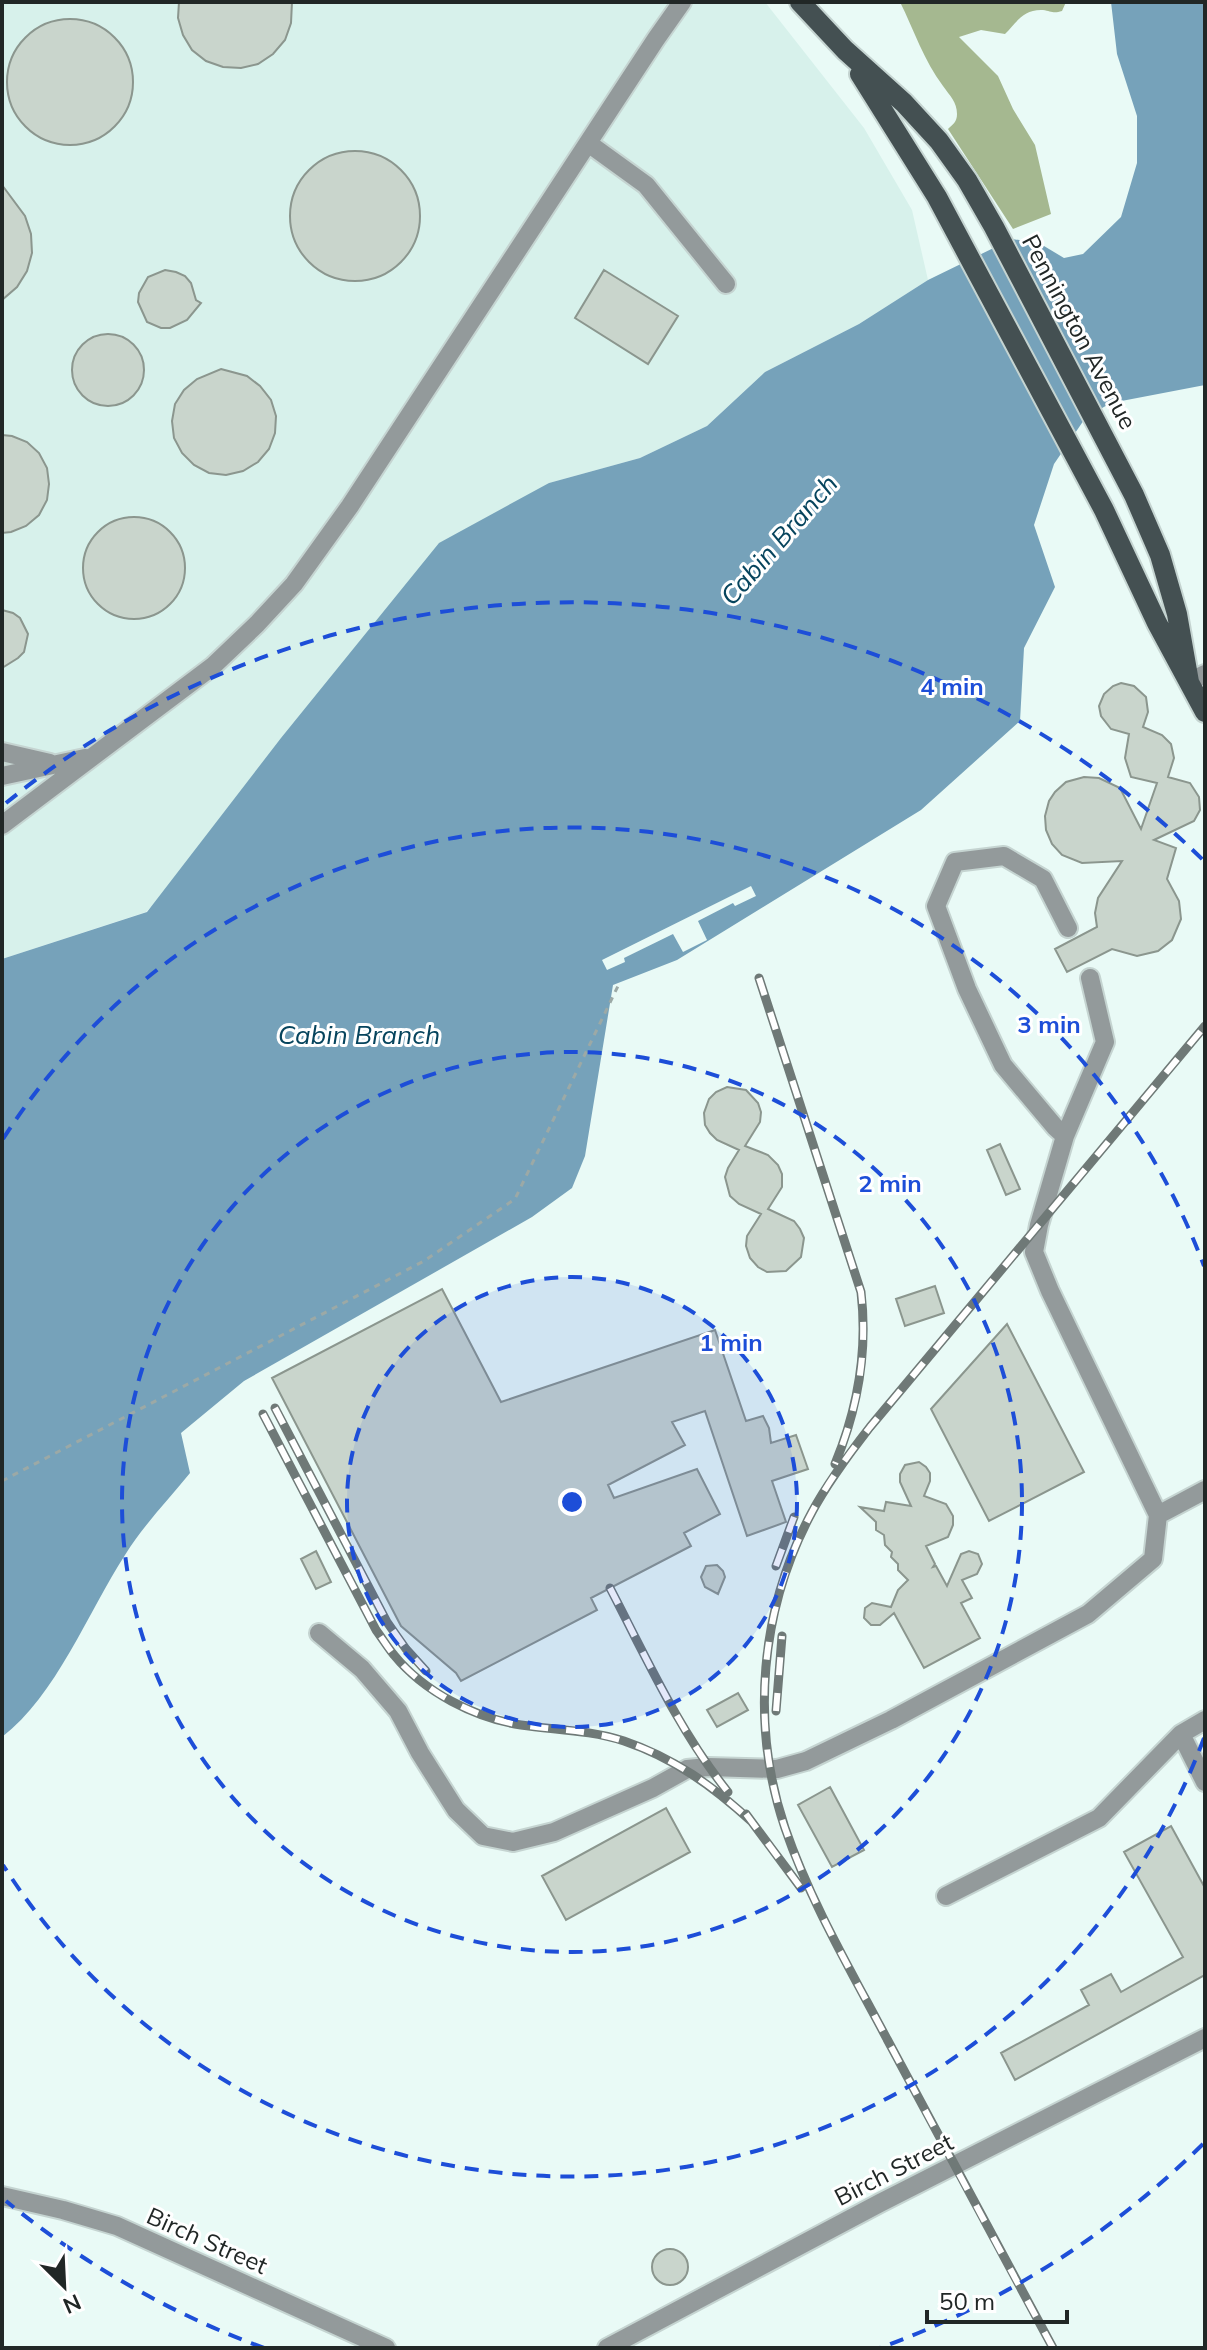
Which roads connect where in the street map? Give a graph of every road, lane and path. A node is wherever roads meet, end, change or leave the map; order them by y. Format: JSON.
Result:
{"nodes":[{"id":1,"x":682,"y":2,"type":"edge"},
{"id":2,"x":800,"y":2,"type":"edge"},
{"id":3,"x":845,"y":50,"type":"junction"},
{"id":4,"x":588,"y":143,"type":"junction"},
{"id":5,"x":726,"y":284,"type":"dead end"},
{"id":6,"x":1197,"y":678,"type":"edge"},
{"id":7,"x":1205,"y":712,"type":"edge"},
{"id":8,"x":2,"y":752,"type":"edge"},
{"id":9,"x":93,"y":756,"type":"junction"},
{"id":10,"x":56,"y":764,"type":"junction"},
{"id":11,"x":2,"y":776,"type":"edge"},
{"id":12,"x":2,"y":825,"type":"edge"},
{"id":13,"x":1068,"y":928,"type":"dead end"},
{"id":14,"x":1090,"y":978,"type":"dead end"},
{"id":15,"x":618,"y":986,"type":"dead end"},
{"id":16,"x":1065,"y":1136,"type":"junction"},
{"id":17,"x":2,"y":1481,"type":"edge"},
{"id":18,"x":1205,"y":1490,"type":"edge"},
{"id":19,"x":1158,"y":1515,"type":"junction"},
{"id":20,"x":319,"y":1633,"type":"dead end"},
{"id":21,"x":1205,"y":1720,"type":"edge"},
{"id":22,"x":1181,"y":1734,"type":"junction"},
{"id":23,"x":1205,"y":1782,"type":"edge"},
{"id":24,"x":946,"y":1896,"type":"dead end"},
{"id":25,"x":1205,"y":2038,"type":"edge"},
{"id":26,"x":2,"y":2196,"type":"edge"},
{"id":27,"x":386,"y":2348,"type":"edge"},
{"id":28,"x":607,"y":2348,"type":"edge"}],
"edges":[{"from":1,"to":4,"type":"street"},
{"from":2,"to":3,"type":"main road","name":"Pennington Avenue"},
{"from":3,"to":6,"type":"main road","name":"Pennington Avenue"},
{"from":3,"to":6,"type":"main road","name":"Pennington Avenue"},
{"from":4,"to":5,"type":"street"},
{"from":4,"to":9,"type":"street"},
{"from":6,"to":7,"type":"main road","name":"Pennington Avenue"},
{"from":8,"to":10,"type":"street"},
{"from":9,"to":10,"type":"street"},
{"from":9,"to":12,"type":"street"},
{"from":10,"to":11,"type":"street"},
{"from":13,"to":16,"type":"street"},
{"from":14,"to":16,"type":"street"},
{"from":15,"to":17,"type":"path"},
{"from":16,"to":19,"type":"street"},
{"from":18,"to":19,"type":"street"},
{"from":19,"to":20,"type":"street"},
{"from":21,"to":22,"type":"street"},
{"from":22,"to":23,"type":"street"},
{"from":22,"to":24,"type":"street"},
{"from":25,"to":28,"type":"street","name":"Birch Street"},
{"from":26,"to":27,"type":"street","name":"Birch Street"}]}
